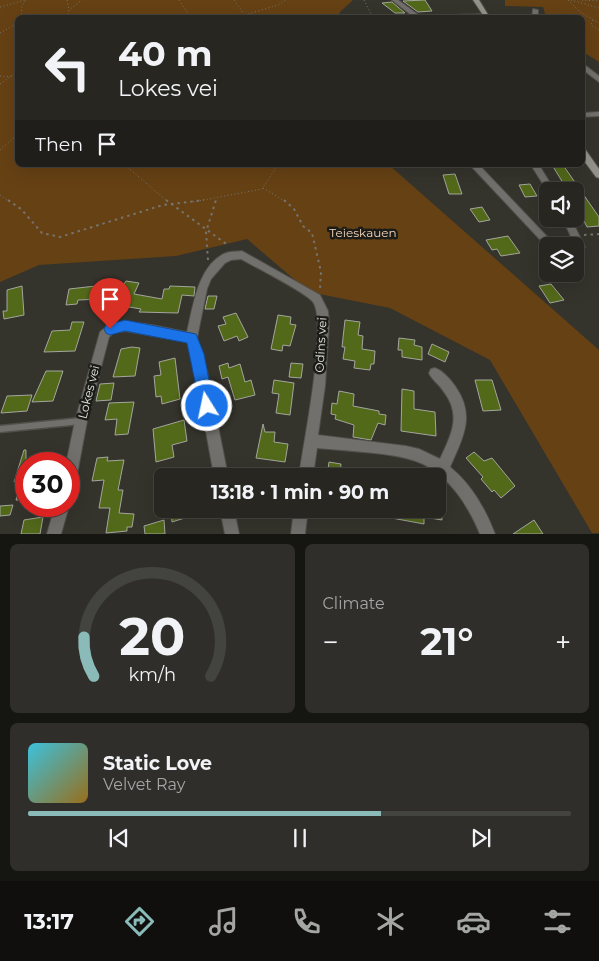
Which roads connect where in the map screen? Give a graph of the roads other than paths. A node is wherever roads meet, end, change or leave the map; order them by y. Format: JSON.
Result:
{"nodes":[{"id":1,"x":476,"y":0,"type":"edge"},
{"id":2,"x":399,"y":1,"type":"edge"},
{"id":3,"x":535,"y":10,"type":"dead end"},
{"id":4,"x":415,"y":15,"type":"edge"},
{"id":5,"x":487,"y":15,"type":"edge"},
{"id":6,"x":535,"y":15,"type":"edge"},
{"id":7,"x":585,"y":68,"type":"edge"},
{"id":8,"x":599,"y":80,"type":"edge"},
{"id":9,"x":599,"y":114,"type":"edge"},
{"id":10,"x":585,"y":115,"type":"edge"},
{"id":11,"x":585,"y":155,"type":"edge"},
{"id":12,"x":476,"y":167,"type":"edge"},
{"id":13,"x":536,"y":167,"type":"edge"},
{"id":14,"x":599,"y":175,"type":"edge"},
{"id":15,"x":545,"y":182,"type":"edge"},
{"id":16,"x":542,"y":237,"type":"edge"},
{"id":17,"x":191,"y":338,"type":"junction"},
{"id":18,"x":435,"y":373,"type":"dead end"},
{"id":19,"x":81,"y":421,"type":"junction"},
{"id":20,"x":0,"y":429,"type":"edge"},
{"id":21,"x":312,"y":441,"type":"junction"},
{"id":22,"x":75,"y":452,"type":"edge"},
{"id":23,"x":219,"y":468,"type":"edge"},
{"id":24,"x":307,"y":468,"type":"edge"},
{"id":25,"x":441,"y":468,"type":"edge"},
{"id":26,"x":442,"y":468,"type":"edge"},
{"id":27,"x":446,"y":473,"type":"edge"},
{"id":28,"x":59,"y":517,"type":"edge"},
{"id":29,"x":229,"y":518,"type":"edge"},
{"id":30,"x":301,"y":518,"type":"edge"},
{"id":31,"x":54,"y":534,"type":"edge"},
{"id":32,"x":232,"y":534,"type":"edge"},
{"id":33,"x":298,"y":534,"type":"edge"},
{"id":34,"x":488,"y":534,"type":"edge"}],
"edges":[{"from":1,"to":5,"type":"main road"},
{"from":2,"to":4,"type":"street"},
{"from":3,"to":6,"type":"street"},
{"from":7,"to":8,"type":"street"},
{"from":9,"to":10,"type":"street"},
{"from":11,"to":14,"type":"main road"},
{"from":12,"to":16,"type":"street"},
{"from":13,"to":15,"type":"street"},
{"from":17,"to":19,"type":"street","name":"Lokes vei"},
{"from":17,"to":21,"type":"street","name":"Odins vei"},
{"from":17,"to":23,"type":"street"},
{"from":18,"to":26,"type":"street"},
{"from":19,"to":20,"type":"lane"},
{"from":19,"to":22,"type":"street","name":"Lokes vei"},
{"from":21,"to":24,"type":"street","name":"Odins vei"},
{"from":21,"to":25,"type":"street"},
{"from":27,"to":34,"type":"street"},
{"from":28,"to":31,"type":"street"},
{"from":29,"to":32,"type":"street"},
{"from":30,"to":33,"type":"street"}]}
